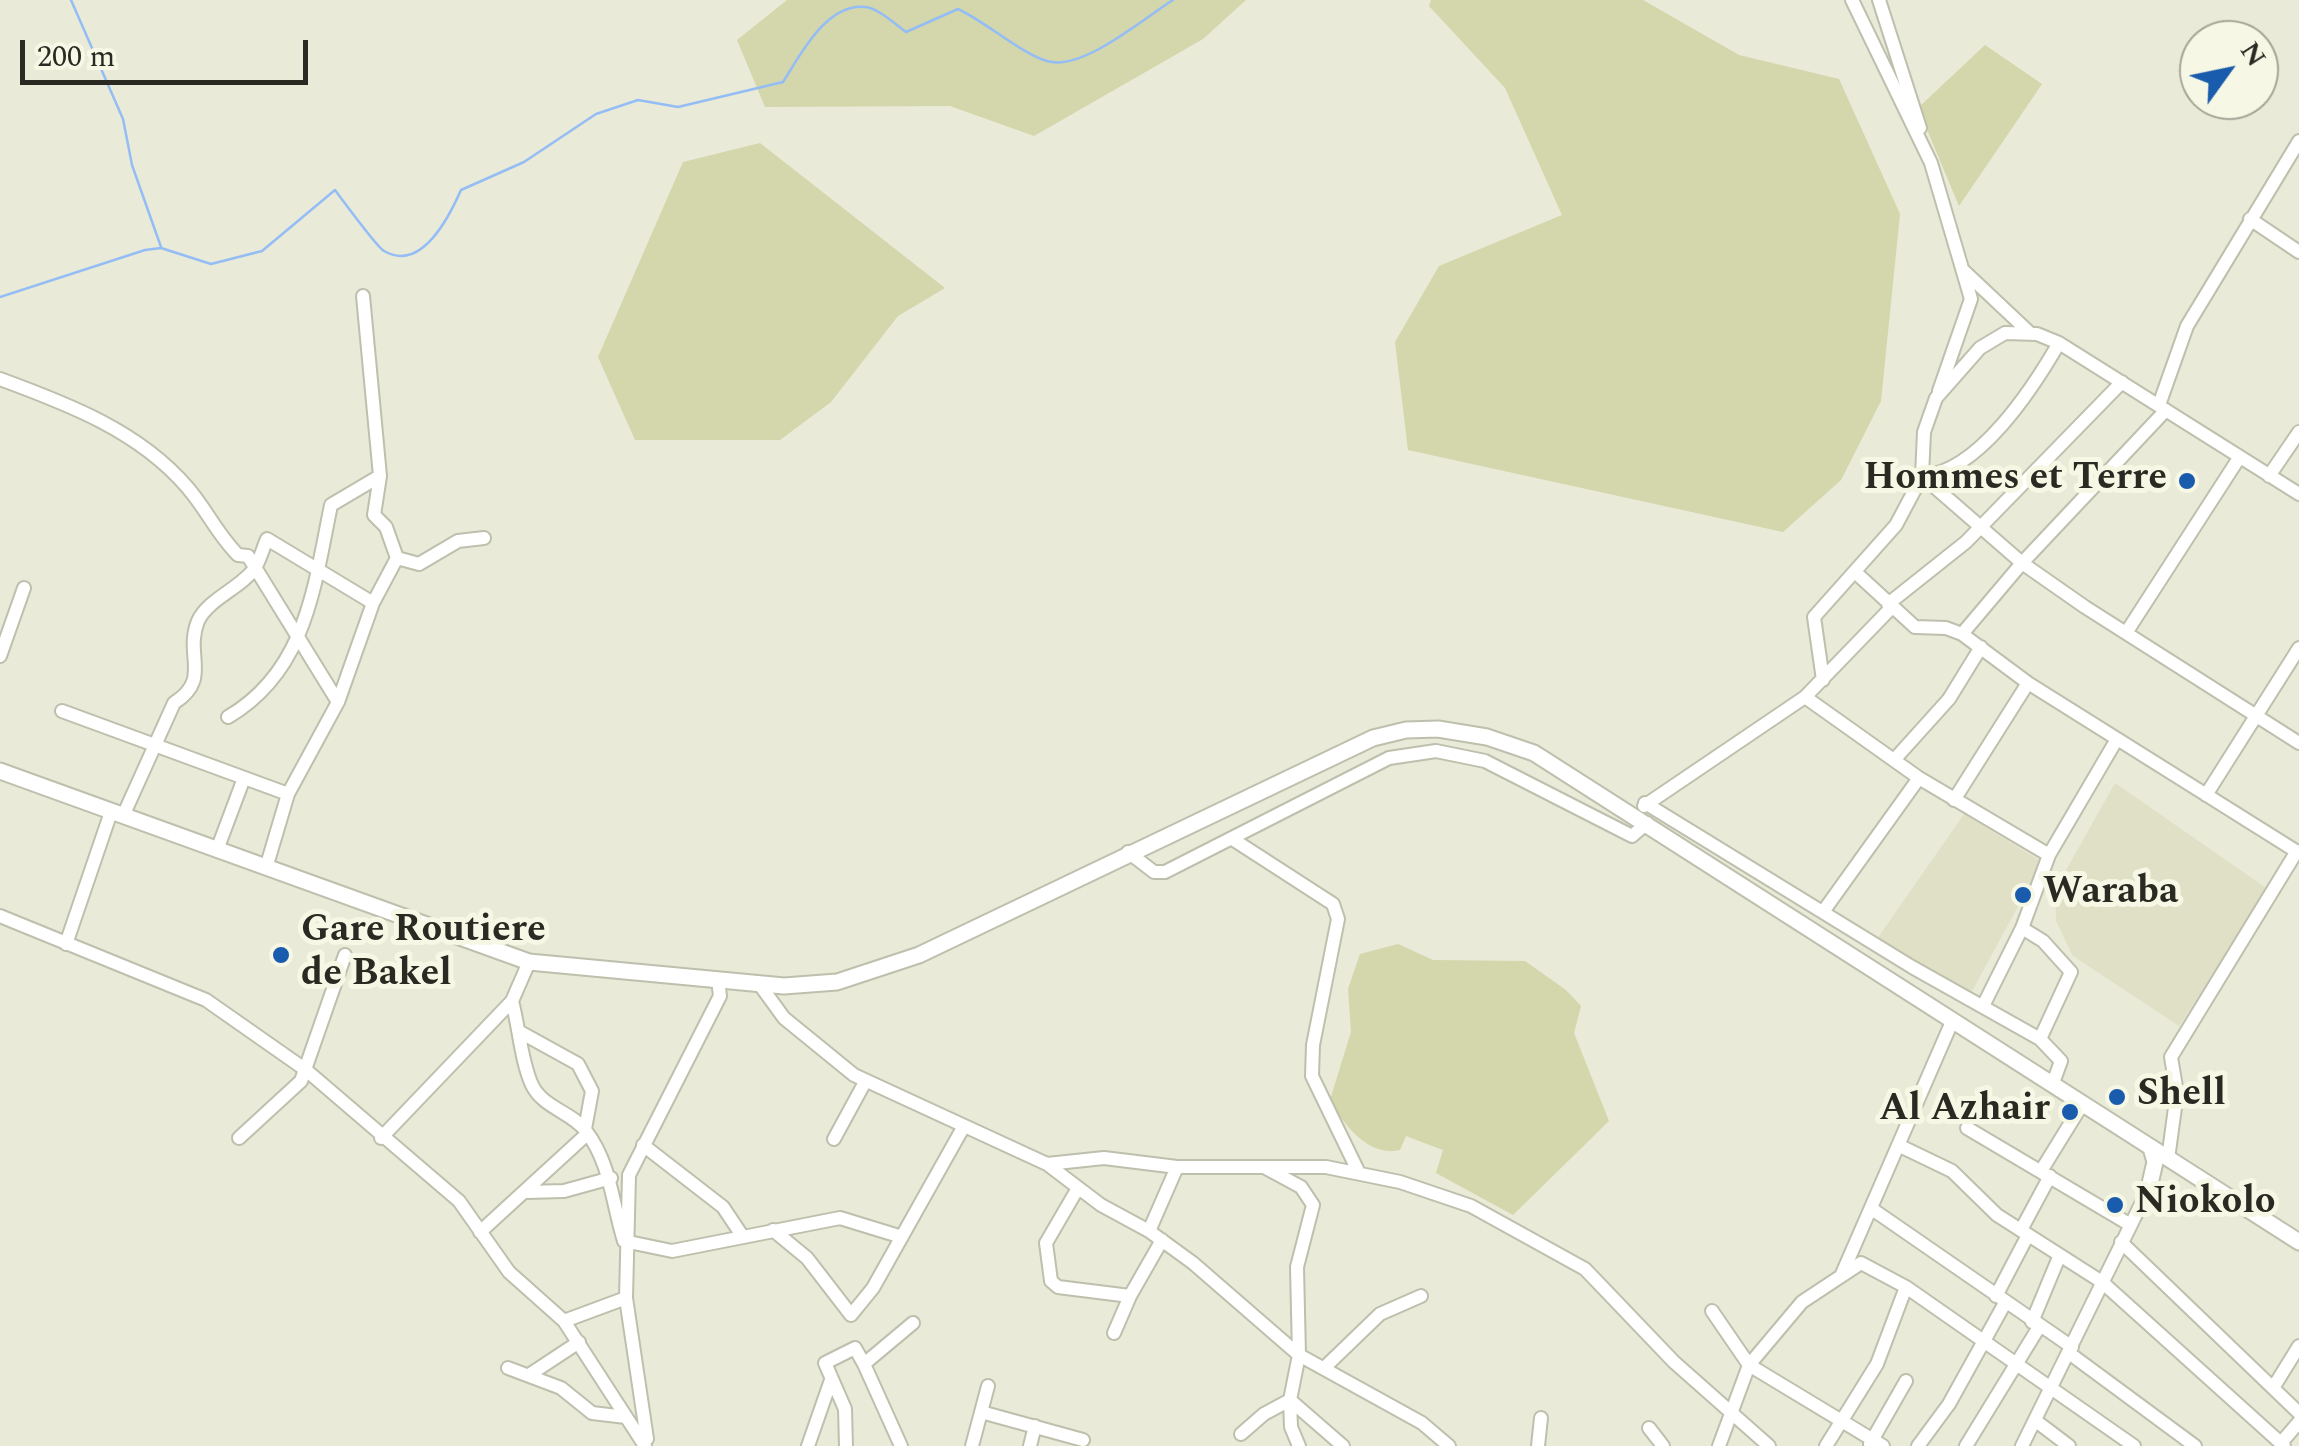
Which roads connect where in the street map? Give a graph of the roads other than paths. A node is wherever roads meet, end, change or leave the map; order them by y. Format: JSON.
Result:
{"nodes":[{"id":1,"x":1852,"y":0,"type":"edge"},
{"id":2,"x":1879,"y":0,"type":"edge"},
{"id":3,"x":2299,"y":141,"type":"edge"},
{"id":4,"x":1931,"y":163,"type":"junction"},
{"id":5,"x":2250,"y":219,"type":"junction"},
{"id":6,"x":2299,"y":252,"type":"edge"},
{"id":7,"x":1962,"y":270,"type":"junction"},
{"id":8,"x":363,"y":296,"type":"dead end"},
{"id":9,"x":2030,"y":334,"type":"junction"},
{"id":10,"x":2059,"y":343,"type":"junction"},
{"id":11,"x":0,"y":380,"type":"edge"},
{"id":12,"x":2122,"y":382,"type":"junction"},
{"id":13,"x":1936,"y":398,"type":"junction"},
{"id":14,"x":2163,"y":408,"type":"junction"},
{"id":15,"x":2299,"y":432,"type":"edge"},
{"id":16,"x":2239,"y":458,"type":"junction"},
{"id":17,"x":380,"y":476,"type":"junction"},
{"id":18,"x":1922,"y":476,"type":"junction"},
{"id":19,"x":2268,"y":476,"type":"junction"},
{"id":20,"x":2299,"y":494,"type":"edge"},
{"id":21,"x":1980,"y":528,"type":"junction"},
{"id":22,"x":484,"y":538,"type":"dead end"},
{"id":23,"x":396,"y":558,"type":"junction"},
{"id":24,"x":2022,"y":562,"type":"junction"},
{"id":25,"x":255,"y":568,"type":"junction"},
{"id":26,"x":318,"y":570,"type":"junction"},
{"id":27,"x":1855,"y":572,"type":"junction"},
{"id":28,"x":24,"y":588,"type":"dead end"},
{"id":29,"x":373,"y":603,"type":"junction"},
{"id":30,"x":1890,"y":606,"type":"junction"},
{"id":31,"x":2126,"y":633,"type":"junction"},
{"id":32,"x":1962,"y":634,"type":"junction"},
{"id":33,"x":299,"y":638,"type":"junction"},
{"id":34,"x":1982,"y":647,"type":"junction"},
{"id":35,"x":2299,"y":648,"type":"edge"},
{"id":36,"x":0,"y":656,"type":"edge"},
{"id":37,"x":1823,"y":680,"type":"junction"},
{"id":38,"x":2028,"y":683,"type":"junction"},
{"id":39,"x":1805,"y":697,"type":"junction"},
{"id":40,"x":338,"y":702,"type":"junction"},
{"id":41,"x":62,"y":711,"type":"dead end"},
{"id":42,"x":2256,"y":716,"type":"junction"},
{"id":43,"x":228,"y":717,"type":"dead end"},
{"id":44,"x":2117,"y":738,"type":"junction"},
{"id":45,"x":2299,"y":743,"type":"edge"},
{"id":46,"x":155,"y":745,"type":"junction"},
{"id":47,"x":1894,"y":760,"type":"junction"},
{"id":48,"x":0,"y":770,"type":"edge"},
{"id":49,"x":244,"y":778,"type":"junction"},
{"id":50,"x":1919,"y":778,"type":"junction"},
{"id":51,"x":288,"y":794,"type":"junction"},
{"id":52,"x":2206,"y":795,"type":"junction"},
{"id":53,"x":1954,"y":800,"type":"junction"},
{"id":54,"x":117,"y":814,"type":"junction"},
{"id":55,"x":1643,"y":814,"type":"junction"},
{"id":56,"x":1234,"y":840,"type":"junction"},
{"id":57,"x":217,"y":850,"type":"junction"},
{"id":58,"x":1128,"y":852,"type":"junction"},
{"id":59,"x":2298,"y":852,"type":"edge"},
{"id":60,"x":2049,"y":856,"type":"junction"},
{"id":61,"x":266,"y":868,"type":"junction"},
{"id":62,"x":1824,"y":909,"type":"junction"},
{"id":63,"x":0,"y":916,"type":"edge"},
{"id":64,"x":2022,"y":928,"type":"junction"},
{"id":65,"x":66,"y":944,"type":"junction"},
{"id":66,"x":345,"y":954,"type":"dead end"},
{"id":67,"x":529,"y":962,"type":"junction"},
{"id":68,"x":718,"y":980,"type":"junction"},
{"id":69,"x":760,"y":984,"type":"junction"},
{"id":70,"x":512,"y":1001,"type":"junction"},
{"id":71,"x":1983,"y":1006,"type":"junction"},
{"id":72,"x":1951,"y":1024,"type":"junction"},
{"id":73,"x":520,"y":1032,"type":"junction"},
{"id":74,"x":2040,"y":1039,"type":"junction"},
{"id":75,"x":306,"y":1070,"type":"junction"},
{"id":76,"x":866,"y":1082,"type":"junction"},
{"id":77,"x":2053,"y":1083,"type":"junction"},
{"id":78,"x":2083,"y":1103,"type":"junction"},
{"id":79,"x":964,"y":1126,"type":"junction"},
{"id":80,"x":1967,"y":1128,"type":"dead end"},
{"id":81,"x":586,"y":1131,"type":"junction"},
{"id":82,"x":239,"y":1138,"type":"dead end"},
{"id":83,"x":381,"y":1138,"type":"junction"},
{"id":84,"x":834,"y":1139,"type":"dead end"},
{"id":85,"x":642,"y":1145,"type":"junction"},
{"id":86,"x":1900,"y":1146,"type":"junction"},
{"id":87,"x":2151,"y":1148,"type":"junction"},
{"id":88,"x":2173,"y":1162,"type":"junction"},
{"id":89,"x":1046,"y":1164,"type":"junction"},
{"id":90,"x":1262,"y":1166,"type":"junction"},
{"id":91,"x":1177,"y":1167,"type":"junction"},
{"id":92,"x":2046,"y":1173,"type":"junction"},
{"id":93,"x":1360,"y":1174,"type":"junction"},
{"id":94,"x":610,"y":1178,"type":"junction"},
{"id":95,"x":1078,"y":1188,"type":"junction"},
{"id":96,"x":2149,"y":1188,"type":"junction"},
{"id":97,"x":527,"y":1192,"type":"junction"},
{"id":98,"x":1872,"y":1209,"type":"junction"},
{"id":99,"x":2129,"y":1224,"type":"junction"},
{"id":100,"x":773,"y":1230,"type":"junction"},
{"id":101,"x":1149,"y":1231,"type":"junction"},
{"id":102,"x":480,"y":1232,"type":"junction"},
{"id":103,"x":2024,"y":1232,"type":"junction"},
{"id":104,"x":743,"y":1236,"type":"junction"},
{"id":105,"x":902,"y":1236,"type":"junction"},
{"id":106,"x":1162,"y":1240,"type":"junction"},
{"id":107,"x":624,"y":1241,"type":"junction"},
{"id":108,"x":2120,"y":1242,"type":"junction"},
{"id":109,"x":2299,"y":1242,"type":"edge"},
{"id":110,"x":2059,"y":1257,"type":"junction"},
{"id":111,"x":1841,"y":1277,"type":"junction"},
{"id":112,"x":2102,"y":1282,"type":"junction"},
{"id":113,"x":1906,"y":1287,"type":"junction"},
{"id":114,"x":1130,"y":1296,"type":"junction"},
{"id":115,"x":1421,"y":1296,"type":"dead end"},
{"id":116,"x":626,"y":1298,"type":"junction"},
{"id":117,"x":2000,"y":1300,"type":"junction"},
{"id":118,"x":1712,"y":1311,"type":"dead end"},
{"id":119,"x":564,"y":1321,"type":"junction"},
{"id":120,"x":912,"y":1322,"type":"dead end"},
{"id":121,"x":2035,"y":1324,"type":"junction"},
{"id":122,"x":1114,"y":1332,"type":"dead end"},
{"id":123,"x":579,"y":1342,"type":"junction"},
{"id":124,"x":1984,"y":1342,"type":"junction"},
{"id":125,"x":2299,"y":1346,"type":"edge"},
{"id":126,"x":2070,"y":1350,"type":"junction"},
{"id":127,"x":1299,"y":1355,"type":"junction"},
{"id":128,"x":2015,"y":1362,"type":"junction"},
{"id":129,"x":864,"y":1364,"type":"junction"},
{"id":130,"x":1749,"y":1365,"type":"junction"},
{"id":131,"x":508,"y":1368,"type":"dead end"},
{"id":132,"x":1324,"y":1368,"type":"junction"},
{"id":133,"x":529,"y":1375,"type":"junction"},
{"id":134,"x":831,"y":1380,"type":"junction"},
{"id":135,"x":1906,"y":1382,"type":"dead end"},
{"id":136,"x":988,"y":1386,"type":"dead end"},
{"id":137,"x":2050,"y":1388,"type":"junction"},
{"id":138,"x":2273,"y":1388,"type":"junction"},
{"id":139,"x":1290,"y":1400,"type":"junction"},
{"id":140,"x":981,"y":1412,"type":"junction"},
{"id":141,"x":2299,"y":1413,"type":"edge"},
{"id":142,"x":1732,"y":1414,"type":"junction"},
{"id":143,"x":626,"y":1416,"type":"junction"},
{"id":144,"x":1541,"y":1418,"type":"dead end"},
{"id":145,"x":2036,"y":1420,"type":"junction"},
{"id":146,"x":1840,"y":1421,"type":"junction"},
{"id":147,"x":2299,"y":1422,"type":"edge"},
{"id":148,"x":1035,"y":1426,"type":"junction"},
{"id":149,"x":1649,"y":1428,"type":"dead end"},
{"id":150,"x":1241,"y":1434,"type":"dead end"},
{"id":151,"x":1083,"y":1440,"type":"dead end"},
{"id":152,"x":1875,"y":1444,"type":"edge"},
{"id":153,"x":2282,"y":1445,"type":"edge"},
{"id":154,"x":648,"y":1446,"type":"edge"},
{"id":155,"x":808,"y":1446,"type":"edge"},
{"id":156,"x":846,"y":1446,"type":"edge"},
{"id":157,"x":901,"y":1446,"type":"edge"},
{"id":158,"x":972,"y":1446,"type":"edge"},
{"id":159,"x":1030,"y":1446,"type":"edge"},
{"id":160,"x":1299,"y":1446,"type":"edge"},
{"id":161,"x":1343,"y":1446,"type":"edge"},
{"id":162,"x":1449,"y":1446,"type":"edge"},
{"id":163,"x":1538,"y":1446,"type":"edge"},
{"id":164,"x":1663,"y":1446,"type":"edge"},
{"id":165,"x":1719,"y":1446,"type":"edge"},
{"id":166,"x":1770,"y":1446,"type":"edge"},
{"id":167,"x":1826,"y":1446,"type":"edge"},
{"id":168,"x":1918,"y":1446,"type":"edge"},
{"id":169,"x":1966,"y":1446,"type":"edge"},
{"id":170,"x":2022,"y":1446,"type":"edge"},
{"id":171,"x":2069,"y":1446,"type":"edge"},
{"id":172,"x":2134,"y":1446,"type":"edge"},
{"id":173,"x":2195,"y":1446,"type":"edge"}],
"edges":[{"from":1,"to":4,"type":"street"},
{"from":2,"to":4,"type":"street"},
{"from":3,"to":5,"type":"street"},
{"from":4,"to":7,"type":"street"},
{"from":5,"to":6,"type":"street"},
{"from":5,"to":14,"type":"street"},
{"from":7,"to":9,"type":"street"},
{"from":7,"to":13,"type":"street"},
{"from":8,"to":17,"type":"street"},
{"from":9,"to":10,"type":"street"},
{"from":9,"to":13,"type":"street"},
{"from":10,"to":12,"type":"street"},
{"from":10,"to":18,"type":"street"},
{"from":11,"to":25,"type":"street"},
{"from":12,"to":14,"type":"street"},
{"from":12,"to":21,"type":"street"},
{"from":13,"to":18,"type":"street"},
{"from":14,"to":16,"type":"street"},
{"from":14,"to":24,"type":"street"},
{"from":15,"to":19,"type":"street"},
{"from":16,"to":19,"type":"street"},
{"from":16,"to":31,"type":"street"},
{"from":17,"to":23,"type":"street"},
{"from":17,"to":26,"type":"street"},
{"from":18,"to":21,"type":"street"},
{"from":18,"to":27,"type":"street"},
{"from":19,"to":20,"type":"street"},
{"from":21,"to":24,"type":"street"},
{"from":21,"to":30,"type":"street"},
{"from":22,"to":23,"type":"street"},
{"from":23,"to":29,"type":"street"},
{"from":24,"to":31,"type":"street"},
{"from":24,"to":32,"type":"street"},
{"from":25,"to":26,"type":"street"},
{"from":25,"to":33,"type":"street"},
{"from":25,"to":46,"type":"street"},
{"from":26,"to":29,"type":"street"},
{"from":26,"to":33,"type":"street"},
{"from":27,"to":30,"type":"street"},
{"from":27,"to":37,"type":"street"},
{"from":28,"to":36,"type":"street"},
{"from":29,"to":40,"type":"street"},
{"from":30,"to":32,"type":"street"},
{"from":30,"to":37,"type":"street"},
{"from":31,"to":42,"type":"street"},
{"from":32,"to":34,"type":"street"},
{"from":33,"to":40,"type":"street"},
{"from":33,"to":43,"type":"street"},
{"from":34,"to":38,"type":"street"},
{"from":34,"to":47,"type":"street"},
{"from":35,"to":42,"type":"street"},
{"from":37,"to":39,"type":"street"},
{"from":38,"to":44,"type":"street"},
{"from":38,"to":53,"type":"street"},
{"from":39,"to":47,"type":"street"},
{"from":39,"to":55,"type":"street"},
{"from":40,"to":51,"type":"street"},
{"from":41,"to":46,"type":"street"},
{"from":42,"to":45,"type":"street"},
{"from":42,"to":52,"type":"street"},
{"from":44,"to":52,"type":"street"},
{"from":44,"to":60,"type":"street"},
{"from":46,"to":49,"type":"street"},
{"from":46,"to":54,"type":"street"},
{"from":47,"to":50,"type":"street"},
{"from":48,"to":54,"type":"main road"},
{"from":49,"to":51,"type":"street"},
{"from":49,"to":57,"type":"street"},
{"from":50,"to":53,"type":"street"},
{"from":50,"to":62,"type":"street"},
{"from":51,"to":61,"type":"street"},
{"from":52,"to":59,"type":"street"},
{"from":53,"to":60,"type":"street"},
{"from":54,"to":57,"type":"main road"},
{"from":54,"to":65,"type":"street"},
{"from":55,"to":56,"type":"street"},
{"from":55,"to":58,"type":"main road"},
{"from":55,"to":62,"type":"street"},
{"from":55,"to":72,"type":"main road"},
{"from":56,"to":58,"type":"street"},
{"from":56,"to":93,"type":"street"},
{"from":57,"to":61,"type":"main road"},
{"from":58,"to":69,"type":"main road"},
{"from":59,"to":88,"type":"street"},
{"from":60,"to":64,"type":"street"},
{"from":61,"to":67,"type":"main road"},
{"from":62,"to":71,"type":"street"},
{"from":63,"to":65,"type":"street"},
{"from":64,"to":71,"type":"street"},
{"from":64,"to":74,"type":"street"},
{"from":65,"to":75,"type":"street"},
{"from":66,"to":75,"type":"street"},
{"from":67,"to":68,"type":"main road"},
{"from":67,"to":70,"type":"street"},
{"from":68,"to":69,"type":"main road"},
{"from":68,"to":85,"type":"street"},
{"from":69,"to":76,"type":"street"},
{"from":70,"to":73,"type":"street"},
{"from":70,"to":83,"type":"street"},
{"from":71,"to":74,"type":"street"},
{"from":72,"to":77,"type":"main road"},
{"from":72,"to":86,"type":"street"},
{"from":73,"to":81,"type":"street"},
{"from":73,"to":81,"type":"street"},
{"from":74,"to":77,"type":"street"},
{"from":75,"to":82,"type":"street"},
{"from":75,"to":83,"type":"street"},
{"from":76,"to":79,"type":"street"},
{"from":76,"to":84,"type":"street"},
{"from":77,"to":78,"type":"main road"},
{"from":78,"to":87,"type":"main road"},
{"from":78,"to":92,"type":"street"},
{"from":79,"to":89,"type":"street"},
{"from":79,"to":105,"type":"street"},
{"from":80,"to":92,"type":"street"},
{"from":81,"to":94,"type":"street"},
{"from":81,"to":97,"type":"street"},
{"from":83,"to":102,"type":"street"},
{"from":85,"to":104,"type":"street"},
{"from":85,"to":107,"type":"street"},
{"from":86,"to":98,"type":"street"},
{"from":86,"to":103,"type":"street"},
{"from":87,"to":88,"type":"main road"},
{"from":87,"to":96,"type":"main road"},
{"from":88,"to":96,"type":"main road"},
{"from":88,"to":109,"type":"main road"},
{"from":89,"to":91,"type":"street"},
{"from":89,"to":95,"type":"street"},
{"from":90,"to":91,"type":"street"},
{"from":90,"to":93,"type":"street"},
{"from":90,"to":127,"type":"street"},
{"from":91,"to":101,"type":"street"},
{"from":92,"to":99,"type":"street"},
{"from":92,"to":103,"type":"street"},
{"from":93,"to":142,"type":"street"},
{"from":94,"to":97,"type":"street"},
{"from":94,"to":107,"type":"street"},
{"from":95,"to":101,"type":"street"},
{"from":95,"to":114,"type":"street"},
{"from":96,"to":99,"type":"street"},
{"from":97,"to":102,"type":"street"},
{"from":98,"to":111,"type":"street"},
{"from":98,"to":117,"type":"street"},
{"from":99,"to":108,"type":"street"},
{"from":100,"to":104,"type":"street"},
{"from":100,"to":105,"type":"street"},
{"from":100,"to":105,"type":"street"},
{"from":101,"to":106,"type":"street"},
{"from":102,"to":119,"type":"street"},
{"from":103,"to":110,"type":"street"},
{"from":103,"to":117,"type":"street"},
{"from":104,"to":107,"type":"street"},
{"from":106,"to":114,"type":"street"},
{"from":106,"to":127,"type":"street"},
{"from":107,"to":116,"type":"street"},
{"from":108,"to":112,"type":"street"},
{"from":108,"to":138,"type":"street"},
{"from":110,"to":112,"type":"street"},
{"from":110,"to":121,"type":"street"},
{"from":111,"to":113,"type":"street"},
{"from":111,"to":130,"type":"street"},
{"from":112,"to":126,"type":"street"},
{"from":112,"to":153,"type":"street"},
{"from":113,"to":124,"type":"street"},
{"from":113,"to":146,"type":"street"},
{"from":114,"to":122,"type":"street"},
{"from":115,"to":132,"type":"street"},
{"from":116,"to":119,"type":"street"},
{"from":116,"to":154,"type":"street"},
{"from":117,"to":121,"type":"street"},
{"from":117,"to":124,"type":"street"},
{"from":118,"to":130,"type":"street"},
{"from":119,"to":123,"type":"street"},
{"from":120,"to":129,"type":"street"},
{"from":121,"to":126,"type":"street"},
{"from":121,"to":128,"type":"street"},
{"from":123,"to":133,"type":"street"},
{"from":123,"to":143,"type":"street"},
{"from":124,"to":128,"type":"street"},
{"from":124,"to":168,"type":"street"},
{"from":125,"to":138,"type":"street"},
{"from":126,"to":137,"type":"street"},
{"from":126,"to":173,"type":"street"},
{"from":127,"to":132,"type":"street"},
{"from":127,"to":139,"type":"street"},
{"from":128,"to":137,"type":"street"},
{"from":128,"to":169,"type":"street"},
{"from":129,"to":134,"type":"street"},
{"from":129,"to":157,"type":"street"},
{"from":130,"to":142,"type":"street"},
{"from":130,"to":146,"type":"street"},
{"from":131,"to":133,"type":"street"},
{"from":132,"to":162,"type":"street"},
{"from":133,"to":143,"type":"street"},
{"from":134,"to":155,"type":"street"},
{"from":134,"to":156,"type":"street"},
{"from":135,"to":152,"type":"street"},
{"from":136,"to":140,"type":"street"},
{"from":137,"to":145,"type":"street"},
{"from":137,"to":172,"type":"street"},
{"from":138,"to":141,"type":"street"},
{"from":139,"to":150,"type":"street"},
{"from":139,"to":160,"type":"street"},
{"from":139,"to":161,"type":"street"},
{"from":140,"to":148,"type":"street"},
{"from":140,"to":158,"type":"street"},
{"from":142,"to":165,"type":"street"},
{"from":142,"to":166,"type":"street"},
{"from":143,"to":154,"type":"street"},
{"from":144,"to":163,"type":"street"},
{"from":145,"to":170,"type":"street"},
{"from":145,"to":171,"type":"street"},
{"from":146,"to":152,"type":"street"},
{"from":146,"to":167,"type":"street"},
{"from":147,"to":153,"type":"street"},
{"from":148,"to":151,"type":"street"},
{"from":148,"to":159,"type":"street"},
{"from":149,"to":164,"type":"street"}]}
